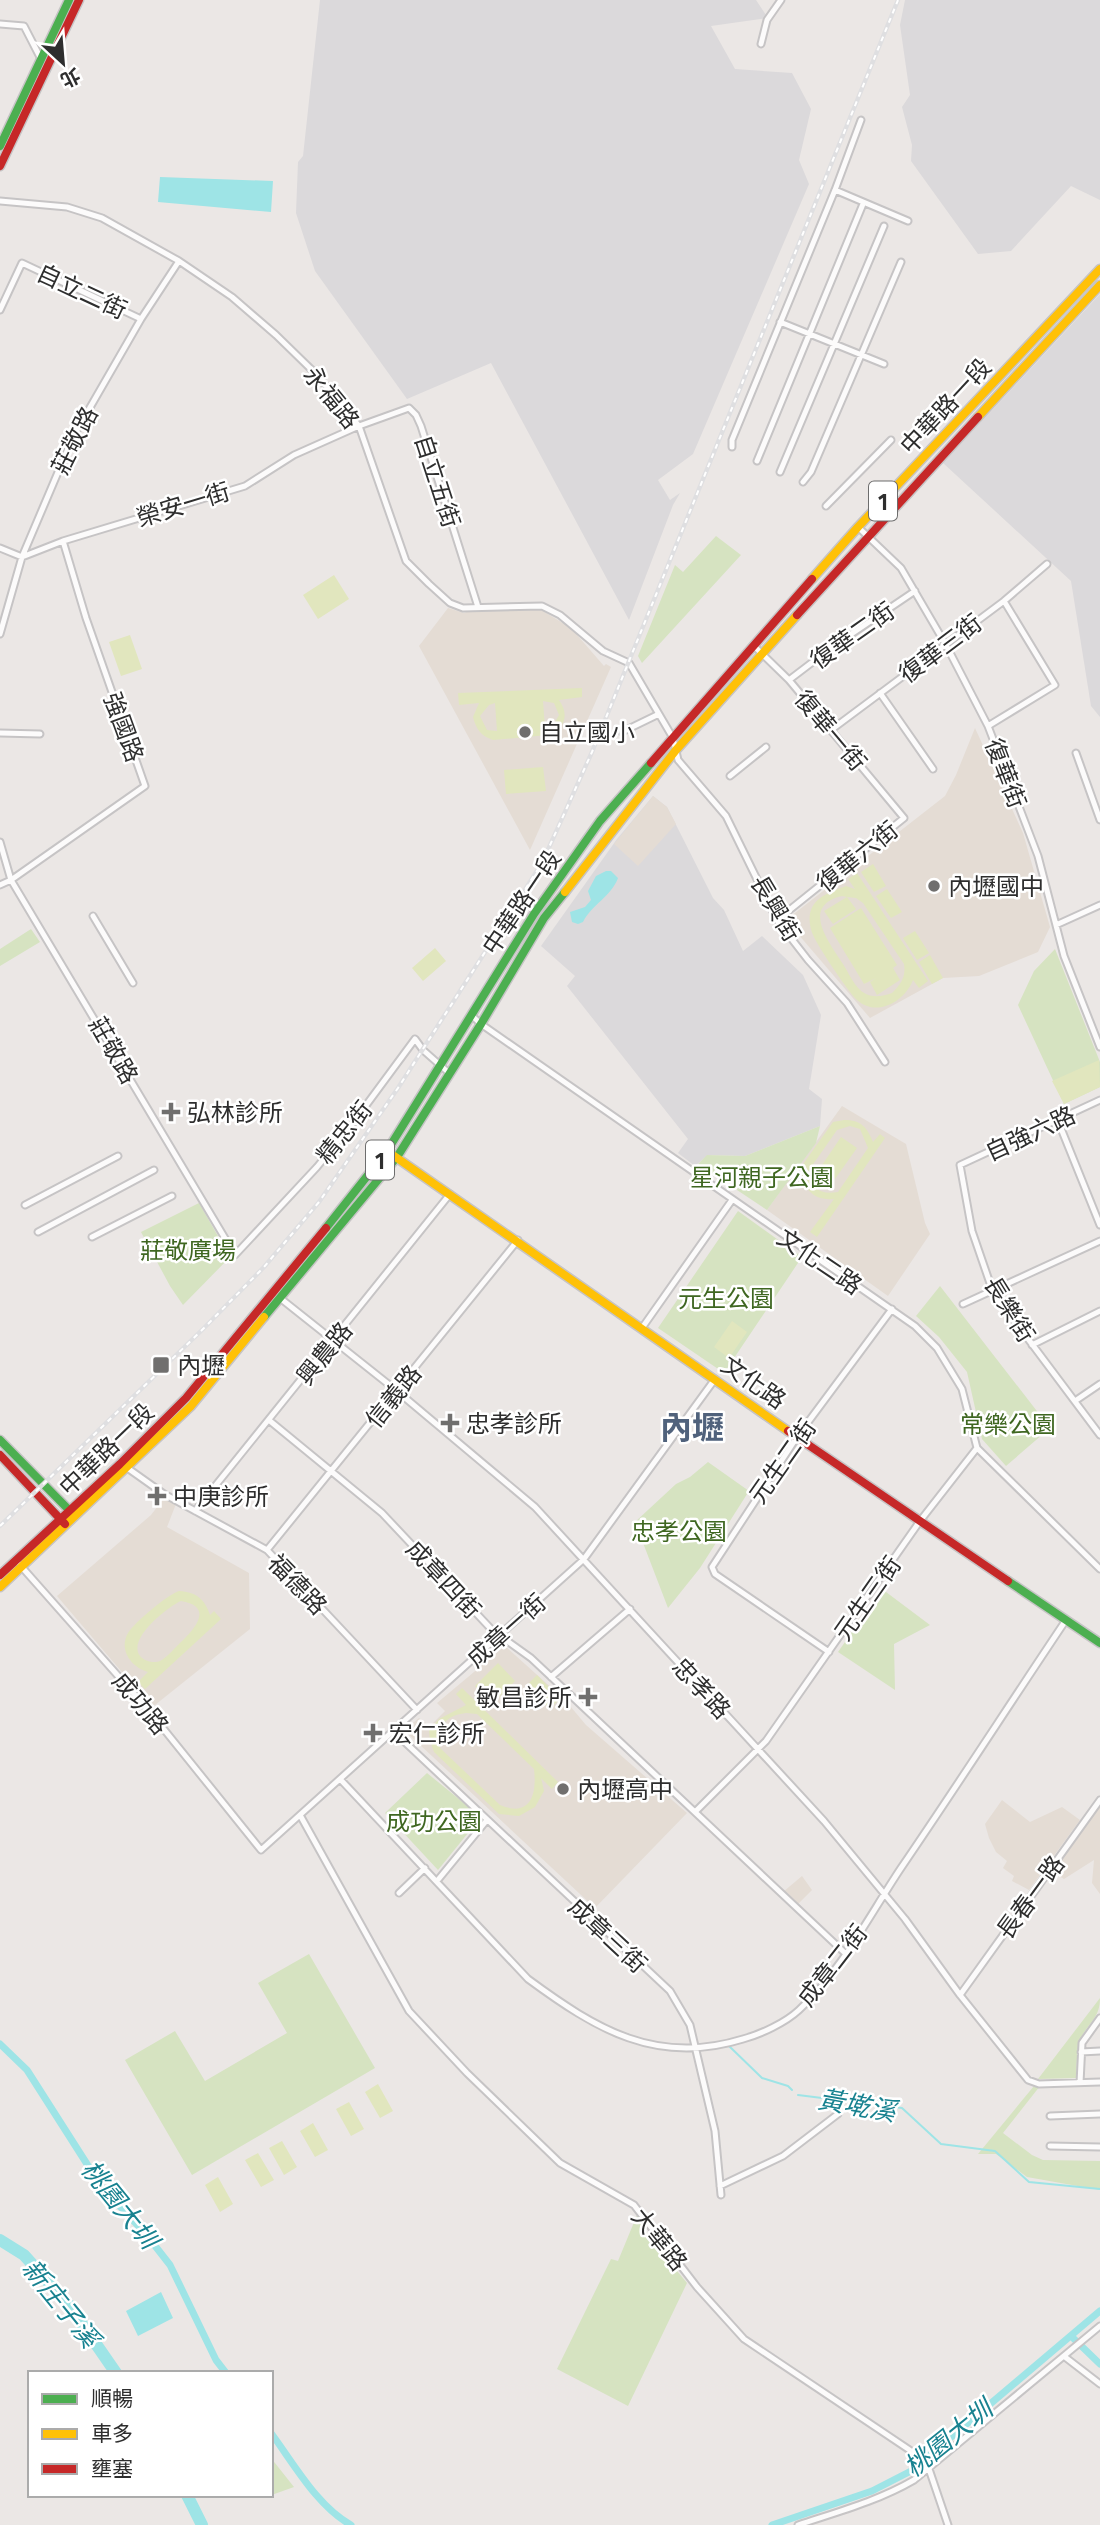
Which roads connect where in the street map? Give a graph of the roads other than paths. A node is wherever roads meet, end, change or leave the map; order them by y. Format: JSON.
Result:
{"nodes":[{"id":1,"x":69,"y":0,"type":"edge"},
{"id":2,"x":79,"y":0,"type":"edge"},
{"id":3,"x":781,"y":0,"type":"edge"},
{"id":4,"x":0,"y":24,"type":"edge"},
{"id":5,"x":761,"y":44,"type":"dead end"},
{"id":6,"x":41,"y":60,"type":"junction"},
{"id":7,"x":861,"y":120,"type":"dead end"},
{"id":8,"x":0,"y":146,"type":"edge"},
{"id":9,"x":0,"y":166,"type":"edge"},
{"id":10,"x":835,"y":190,"type":"junction"},
{"id":11,"x":0,"y":201,"type":"edge"},
{"id":12,"x":863,"y":204,"type":"junction"},
{"id":13,"x":908,"y":221,"type":"dead end"},
{"id":14,"x":884,"y":226,"type":"dead end"},
{"id":15,"x":180,"y":261,"type":"junction"},
{"id":16,"x":901,"y":262,"type":"dead end"},
{"id":17,"x":1100,"y":269,"type":"edge"},
{"id":18,"x":1100,"y":285,"type":"edge"},
{"id":19,"x":0,"y":310,"type":"edge"},
{"id":20,"x":141,"y":319,"type":"junction"},
{"id":21,"x":780,"y":322,"type":"junction"},
{"id":22,"x":810,"y":334,"type":"junction"},
{"id":23,"x":835,"y":345,"type":"junction"},
{"id":24,"x":860,"y":354,"type":"junction"},
{"id":25,"x":884,"y":365,"type":"dead end"},
{"id":26,"x":359,"y":426,"type":"junction"},
{"id":27,"x":891,"y":440,"type":"dead end"},
{"id":28,"x":732,"y":447,"type":"dead end"},
{"id":29,"x":757,"y":461,"type":"dead end"},
{"id":30,"x":780,"y":472,"type":"dead end"},
{"id":31,"x":803,"y":482,"type":"dead end"},
{"id":32,"x":826,"y":506,"type":"dead end"},
{"id":33,"x":858,"y":527,"type":"junction"},
{"id":34,"x":867,"y":536,"type":"junction"},
{"id":35,"x":63,"y":541,"type":"junction"},
{"id":36,"x":0,"y":548,"type":"edge"},
{"id":37,"x":23,"y":557,"type":"junction"},
{"id":38,"x":1047,"y":564,"type":"dead end"},
{"id":39,"x":915,"y":591,"type":"junction"},
{"id":40,"x":1004,"y":601,"type":"junction"},
{"id":41,"x":478,"y":607,"type":"junction"},
{"id":42,"x":0,"y":634,"type":"edge"},
{"id":43,"x":946,"y":645,"type":"junction"},
{"id":44,"x":754,"y":646,"type":"junction"},
{"id":45,"x":762,"y":653,"type":"junction"},
{"id":46,"x":629,"y":663,"type":"joint"},
{"id":47,"x":789,"y":680,"type":"junction"},
{"id":48,"x":880,"y":693,"type":"junction"},
{"id":49,"x":659,"y":714,"type":"junction"},
{"id":50,"x":988,"y":726,"type":"junction"},
{"id":51,"x":831,"y":730,"type":"junction"},
{"id":52,"x":622,"y":732,"type":"dead end"},
{"id":53,"x":0,"y":733,"type":"edge"},
{"id":54,"x":40,"y":734,"type":"dead end"},
{"id":55,"x":673,"y":738,"type":"junction"},
{"id":56,"x":766,"y":747,"type":"dead end"},
{"id":57,"x":676,"y":750,"type":"junction"},
{"id":58,"x":1076,"y":753,"type":"dead end"},
{"id":59,"x":933,"y":769,"type":"dead end"},
{"id":60,"x":730,"y":776,"type":"dead end"},
{"id":61,"x":904,"y":818,"type":"joint"},
{"id":62,"x":1100,"y":820,"type":"edge"},
{"id":63,"x":0,"y":842,"type":"edge"},
{"id":64,"x":11,"y":880,"type":"junction"},
{"id":65,"x":0,"y":885,"type":"edge"},
{"id":66,"x":1100,"y":905,"type":"edge"},
{"id":67,"x":93,"y":916,"type":"dead end"},
{"id":68,"x":777,"y":920,"type":"junction"},
{"id":69,"x":1056,"y":925,"type":"junction"},
{"id":70,"x":134,"y":983,"type":"dead end"},
{"id":71,"x":471,"y":1014,"type":"junction"},
{"id":72,"x":481,"y":1024,"type":"junction"},
{"id":73,"x":1100,"y":1047,"type":"edge"},
{"id":74,"x":885,"y":1062,"type":"dead end"},
{"id":75,"x":440,"y":1065,"type":"junction"},
{"id":76,"x":449,"y":1073,"type":"junction"},
{"id":77,"x":1100,"y":1100,"type":"edge"},
{"id":78,"x":1058,"y":1121,"type":"junction"},
{"id":79,"x":387,"y":1151,"type":"junction"},
{"id":80,"x":118,"y":1156,"type":"dead end"},
{"id":81,"x":397,"y":1157,"type":"junction"},
{"id":82,"x":960,"y":1165,"type":"joint"},
{"id":83,"x":154,"y":1170,"type":"dead end"},
{"id":84,"x":451,"y":1194,"type":"junction"},
{"id":85,"x":172,"y":1196,"type":"dead end"},
{"id":86,"x":732,"y":1200,"type":"junction"},
{"id":87,"x":25,"y":1205,"type":"dead end"},
{"id":88,"x":1100,"y":1225,"type":"edge"},
{"id":89,"x":38,"y":1232,"type":"dead end"},
{"id":90,"x":92,"y":1237,"type":"dead end"},
{"id":91,"x":519,"y":1240,"type":"junction"},
{"id":92,"x":1100,"y":1241,"type":"edge"},
{"id":93,"x":235,"y":1255,"type":"joint"},
{"id":94,"x":993,"y":1292,"type":"junction"},
{"id":95,"x":277,"y":1296,"type":"junction"},
{"id":96,"x":964,"y":1304,"type":"dead end"},
{"id":97,"x":892,"y":1309,"type":"junction"},
{"id":98,"x":1100,"y":1311,"type":"edge"},
{"id":99,"x":642,"y":1328,"type":"junction"},
{"id":100,"x":333,"y":1340,"type":"junction"},
{"id":101,"x":1032,"y":1345,"type":"junction"},
{"id":102,"x":715,"y":1379,"type":"junction"},
{"id":103,"x":1100,"y":1384,"type":"edge"},
{"id":104,"x":397,"y":1391,"type":"junction"},
{"id":105,"x":1075,"y":1401,"type":"junction"},
{"id":106,"x":270,"y":1421,"type":"junction"},
{"id":107,"x":1100,"y":1434,"type":"edge"},
{"id":108,"x":797,"y":1437,"type":"junction"},
{"id":109,"x":0,"y":1440,"type":"edge"},
{"id":110,"x":976,"y":1448,"type":"junction"},
{"id":111,"x":0,"y":1454,"type":"edge"},
{"id":112,"x":124,"y":1466,"type":"junction"},
{"id":113,"x":332,"y":1471,"type":"junction"},
{"id":114,"x":195,"y":1511,"type":"junction"},
{"id":115,"x":72,"y":1514,"type":"junction"},
{"id":116,"x":920,"y":1521,"type":"junction"},
{"id":117,"x":63,"y":1522,"type":"junction"},
{"id":118,"x":267,"y":1550,"type":"junction"},
{"id":119,"x":584,"y":1559,"type":"junction"},
{"id":120,"x":18,"y":1563,"type":"junction"},
{"id":121,"x":1100,"y":1569,"type":"edge"},
{"id":122,"x":0,"y":1575,"type":"edge"},
{"id":123,"x":0,"y":1587,"type":"edge"},
{"id":124,"x":630,"y":1609,"type":"junction"},
{"id":125,"x":1066,"y":1620,"type":"junction"},
{"id":126,"x":501,"y":1636,"type":"junction"},
{"id":127,"x":1100,"y":1643,"type":"edge"},
{"id":128,"x":829,"y":1652,"type":"junction"},
{"id":129,"x":551,"y":1677,"type":"junction"},
{"id":130,"x":417,"y":1710,"type":"junction"},
{"id":131,"x":394,"y":1731,"type":"junction"},
{"id":132,"x":758,"y":1748,"type":"junction"},
{"id":133,"x":340,"y":1779,"type":"junction"},
{"id":134,"x":1100,"y":1800,"type":"edge"},
{"id":135,"x":695,"y":1812,"type":"junction"},
{"id":136,"x":300,"y":1815,"type":"junction"},
{"id":137,"x":487,"y":1820,"type":"junction"},
{"id":138,"x":261,"y":1850,"type":"joint"},
{"id":139,"x":425,"y":1868,"type":"junction"},
{"id":140,"x":437,"y":1881,"type":"junction"},
{"id":141,"x":398,"y":1892,"type":"dead end"},
{"id":142,"x":884,"y":1893,"type":"junction"},
{"id":143,"x":846,"y":1955,"type":"junction"},
{"id":144,"x":960,"y":1995,"type":"junction"},
{"id":145,"x":1100,"y":2018,"type":"edge"},
{"id":146,"x":696,"y":2049,"type":"junction"},
{"id":147,"x":1081,"y":2052,"type":"junction"},
{"id":148,"x":1100,"y":2052,"type":"edge"},
{"id":149,"x":1080,"y":2082,"type":"junction"},
{"id":150,"x":1100,"y":2082,"type":"edge"},
{"id":151,"x":1100,"y":2114,"type":"edge"},
{"id":152,"x":838,"y":2115,"type":"dead end"},
{"id":153,"x":1050,"y":2116,"type":"dead end"},
{"id":154,"x":1050,"y":2146,"type":"dead end"},
{"id":155,"x":1100,"y":2147,"type":"edge"},
{"id":156,"x":720,"y":2186,"type":"junction"},
{"id":157,"x":721,"y":2195,"type":"dead end"},
{"id":158,"x":1100,"y":2326,"type":"edge"},
{"id":159,"x":1065,"y":2357,"type":"junction"},
{"id":160,"x":1100,"y":2384,"type":"edge"},
{"id":161,"x":929,"y":2469,"type":"junction"},
{"id":162,"x":798,"y":2525,"type":"edge"},
{"id":163,"x":948,"y":2525,"type":"edge"}],
"edges":[{"from":1,"to":6,"type":"main road"},
{"from":2,"to":9,"type":"main road"},
{"from":3,"to":5,"type":"street"},
{"from":4,"to":6,"type":"street"},
{"from":6,"to":8,"type":"main road"},
{"from":7,"to":10,"type":"street"},
{"from":10,"to":12,"type":"street"},
{"from":10,"to":21,"type":"street"},
{"from":11,"to":15,"type":"street","name":"永福路"},
{"from":12,"to":13,"type":"street"},
{"from":12,"to":22,"type":"street"},
{"from":14,"to":23,"type":"street"},
{"from":15,"to":20,"type":"street","name":"莊敬路"},
{"from":15,"to":26,"type":"street","name":"永福路"},
{"from":16,"to":24,"type":"street"},
{"from":17,"to":33,"type":"main road","name":"中華路一段","number":"1"},
{"from":18,"to":34,"type":"main road","name":"中華路一段","number":"1"},
{"from":19,"to":20,"type":"street","name":"自立二街"},
{"from":20,"to":37,"type":"street","name":"莊敬路"},
{"from":21,"to":22,"type":"street"},
{"from":21,"to":28,"type":"street"},
{"from":22,"to":23,"type":"street"},
{"from":22,"to":29,"type":"street"},
{"from":23,"to":24,"type":"street"},
{"from":23,"to":30,"type":"street"},
{"from":24,"to":25,"type":"street"},
{"from":24,"to":31,"type":"street"},
{"from":26,"to":35,"type":"street","name":"榮安一街"},
{"from":26,"to":41,"type":"street","name":"永福路"},
{"from":26,"to":41,"type":"street","name":"自立五街"},
{"from":27,"to":32,"type":"street"},
{"from":33,"to":34,"type":"street","name":"復華街"},
{"from":33,"to":44,"type":"main road","name":"中華路一段","number":"1"},
{"from":34,"to":39,"type":"street","name":"復華街"},
{"from":34,"to":45,"type":"main road","name":"中華路一段","number":"1"},
{"from":35,"to":37,"type":"street","name":"榮安一街"},
{"from":35,"to":64,"type":"street","name":"強國路"},
{"from":36,"to":37,"type":"street"},
{"from":37,"to":42,"type":"street","name":"莊敬路"},
{"from":38,"to":40,"type":"street","name":"復華三街"},
{"from":39,"to":43,"type":"street","name":"復華街"},
{"from":39,"to":47,"type":"street","name":"復華二街"},
{"from":40,"to":43,"type":"street","name":"復華三街"},
{"from":40,"to":50,"type":"street"},
{"from":41,"to":46,"type":"street","name":"永福路"},
{"from":43,"to":48,"type":"street","name":"復華三街"},
{"from":43,"to":50,"type":"street","name":"復華街"},
{"from":44,"to":45,"type":"street","name":"復華一街"},
{"from":44,"to":55,"type":"main road","name":"中華路一段","number":"1"},
{"from":45,"to":47,"type":"street","name":"復華一街"},
{"from":45,"to":57,"type":"main road","name":"中華路一段","number":"1"},
{"from":46,"to":49,"type":"street","name":"長興街"},
{"from":47,"to":51,"type":"street","name":"復華一街"},
{"from":48,"to":51,"type":"street","name":"復華三街"},
{"from":48,"to":59,"type":"street"},
{"from":49,"to":52,"type":"street"},
{"from":49,"to":55,"type":"street","name":"長興街"},
{"from":50,"to":69,"type":"street","name":"復華街"},
{"from":51,"to":61,"type":"street","name":"復華一街"},
{"from":53,"to":54,"type":"street"},
{"from":55,"to":57,"type":"street","name":"長興街"},
{"from":55,"to":71,"type":"main road","name":"中華路一段","number":"1"},
{"from":56,"to":60,"type":"street"},
{"from":57,"to":68,"type":"street","name":"長興街"},
{"from":57,"to":72,"type":"main road","name":"中華路一段","number":"1"},
{"from":58,"to":62,"type":"street"},
{"from":61,"to":68,"type":"street","name":"復華六街"},
{"from":63,"to":64,"type":"street","name":"莊敬路"},
{"from":64,"to":65,"type":"street","name":"強國路"},
{"from":64,"to":93,"type":"street","name":"莊敬路"},
{"from":66,"to":69,"type":"street"},
{"from":67,"to":70,"type":"street"},
{"from":68,"to":74,"type":"street","name":"長興街"},
{"from":69,"to":73,"type":"street","name":"復華街"},
{"from":71,"to":72,"type":"street","name":"文化二路"},
{"from":71,"to":75,"type":"main road","name":"中華路一段","number":"1"},
{"from":72,"to":76,"type":"main road","name":"中華路一段","number":"1"},
{"from":72,"to":86,"type":"street","name":"文化二路"},
{"from":75,"to":76,"type":"street","name":"精忠街"},
{"from":75,"to":79,"type":"main road","name":"中華路一段","number":"1"},
{"from":75,"to":93,"type":"street","name":"精忠街"},
{"from":76,"to":81,"type":"main road","name":"中華路一段","number":"1"},
{"from":77,"to":78,"type":"street","name":"自強六路"},
{"from":78,"to":82,"type":"street","name":"自強六路"},
{"from":78,"to":88,"type":"street"},
{"from":79,"to":81,"type":"main road","name":"文化路"},
{"from":79,"to":95,"type":"main road","name":"中華路一段","number":"1"},
{"from":80,"to":87,"type":"street"},
{"from":81,"to":84,"type":"main road","name":"文化路"},
{"from":81,"to":95,"type":"main road","name":"中華路一段","number":"1"},
{"from":82,"to":94,"type":"street","name":"長樂街"},
{"from":83,"to":89,"type":"street"},
{"from":84,"to":91,"type":"main road","name":"文化路"},
{"from":84,"to":100,"type":"street","name":"興農路"},
{"from":85,"to":90,"type":"street"},
{"from":86,"to":97,"type":"street","name":"文化二路"},
{"from":86,"to":99,"type":"street"},
{"from":91,"to":99,"type":"main road","name":"文化路"},
{"from":91,"to":104,"type":"street","name":"信義路"},
{"from":92,"to":94,"type":"street"},
{"from":94,"to":96,"type":"street"},
{"from":94,"to":101,"type":"street","name":"長樂街"},
{"from":95,"to":100,"type":"street","name":"忠孝路"},
{"from":95,"to":112,"type":"main road","name":"中華路一段","number":"1"},
{"from":97,"to":108,"type":"street","name":"元生二街"},
{"from":97,"to":110,"type":"street","name":"文化二路"},
{"from":98,"to":101,"type":"street"},
{"from":99,"to":102,"type":"main road","name":"文化路"},
{"from":100,"to":104,"type":"street","name":"忠孝路"},
{"from":100,"to":106,"type":"street","name":"興農路"},
{"from":101,"to":105,"type":"street","name":"長樂街"},
{"from":102,"to":108,"type":"main road","name":"文化路"},
{"from":102,"to":119,"type":"street","name":"成章一街"},
{"from":103,"to":105,"type":"street"},
{"from":104,"to":113,"type":"street","name":"信義路"},
{"from":104,"to":119,"type":"street","name":"忠孝路"},
{"from":105,"to":107,"type":"street","name":"長樂街"},
{"from":106,"to":113,"type":"street","name":"成章四街"},
{"from":106,"to":114,"type":"street","name":"興農路"},
{"from":108,"to":116,"type":"main road","name":"文化路"},
{"from":108,"to":128,"type":"street","name":"元生二街"},
{"from":109,"to":115,"type":"main road"},
{"from":110,"to":116,"type":"street","name":"元生三街"},
{"from":110,"to":121,"type":"street"},
{"from":111,"to":117,"type":"main road"},
{"from":112,"to":114,"type":"street","name":"福德路"},
{"from":112,"to":115,"type":"main road","name":"中華路一段","number":"1"},
{"from":113,"to":118,"type":"street","name":"信義路"},
{"from":113,"to":126,"type":"street","name":"成章四街"},
{"from":114,"to":118,"type":"street","name":"福德路"},
{"from":115,"to":117,"type":"main road","name":"中華路一段","number":"1"},
{"from":116,"to":125,"type":"main road","name":"文化路"},
{"from":116,"to":128,"type":"street","name":"元生三街"},
{"from":117,"to":120,"type":"main road","name":"中華路一段","number":"1"},
{"from":118,"to":130,"type":"street","name":"福德路"},
{"from":119,"to":124,"type":"street","name":"忠孝路"},
{"from":119,"to":126,"type":"street","name":"成章一街"},
{"from":120,"to":122,"type":"main road","name":"中華路一段","number":"1"},
{"from":120,"to":123,"type":"main road","name":"中華路一段","number":"1"},
{"from":120,"to":138,"type":"street","name":"成功路"},
{"from":124,"to":129,"type":"street"},
{"from":124,"to":132,"type":"street","name":"忠孝路"},
{"from":125,"to":127,"type":"main road","name":"文化路"},
{"from":125,"to":142,"type":"street","name":"成章二街"},
{"from":126,"to":129,"type":"street","name":"成章四街"},
{"from":126,"to":130,"type":"street","name":"成章一街"},
{"from":128,"to":132,"type":"street","name":"元生三街"},
{"from":129,"to":135,"type":"street","name":"成章四街"},
{"from":130,"to":131,"type":"street","name":"成章一街"},
{"from":131,"to":133,"type":"street","name":"成章一街"},
{"from":131,"to":137,"type":"street","name":"成章三街"},
{"from":132,"to":135,"type":"street","name":"元生三街"},
{"from":132,"to":142,"type":"street","name":"忠孝路"},
{"from":133,"to":136,"type":"street","name":"成章一街"},
{"from":133,"to":139,"type":"street","name":"成章二街"},
{"from":134,"to":144,"type":"street","name":"長春一路"},
{"from":135,"to":143,"type":"street","name":"成章四街"},
{"from":136,"to":138,"type":"street","name":"成章一街"},
{"from":136,"to":161,"type":"street","name":"大華路"},
{"from":137,"to":140,"type":"street"},
{"from":137,"to":146,"type":"street","name":"成章三街"},
{"from":139,"to":140,"type":"street","name":"成章二街"},
{"from":139,"to":141,"type":"street"},
{"from":140,"to":146,"type":"street","name":"成章二街"},
{"from":142,"to":143,"type":"street","name":"成章二街"},
{"from":142,"to":144,"type":"street","name":"忠孝路"},
{"from":143,"to":146,"type":"street","name":"成章二街"},
{"from":144,"to":149,"type":"street","name":"忠孝路"},
{"from":145,"to":147,"type":"street"},
{"from":146,"to":156,"type":"street","name":"成章三街"},
{"from":147,"to":148,"type":"street"},
{"from":147,"to":149,"type":"street"},
{"from":149,"to":150,"type":"street","name":"忠孝路"},
{"from":151,"to":153,"type":"street"},
{"from":152,"to":156,"type":"street"},
{"from":154,"to":155,"type":"street"},
{"from":156,"to":157,"type":"street","name":"成章三街"},
{"from":158,"to":159,"type":"street"},
{"from":159,"to":160,"type":"street"},
{"from":159,"to":161,"type":"street"},
{"from":161,"to":162,"type":"street"},
{"from":161,"to":163,"type":"street"}]}
